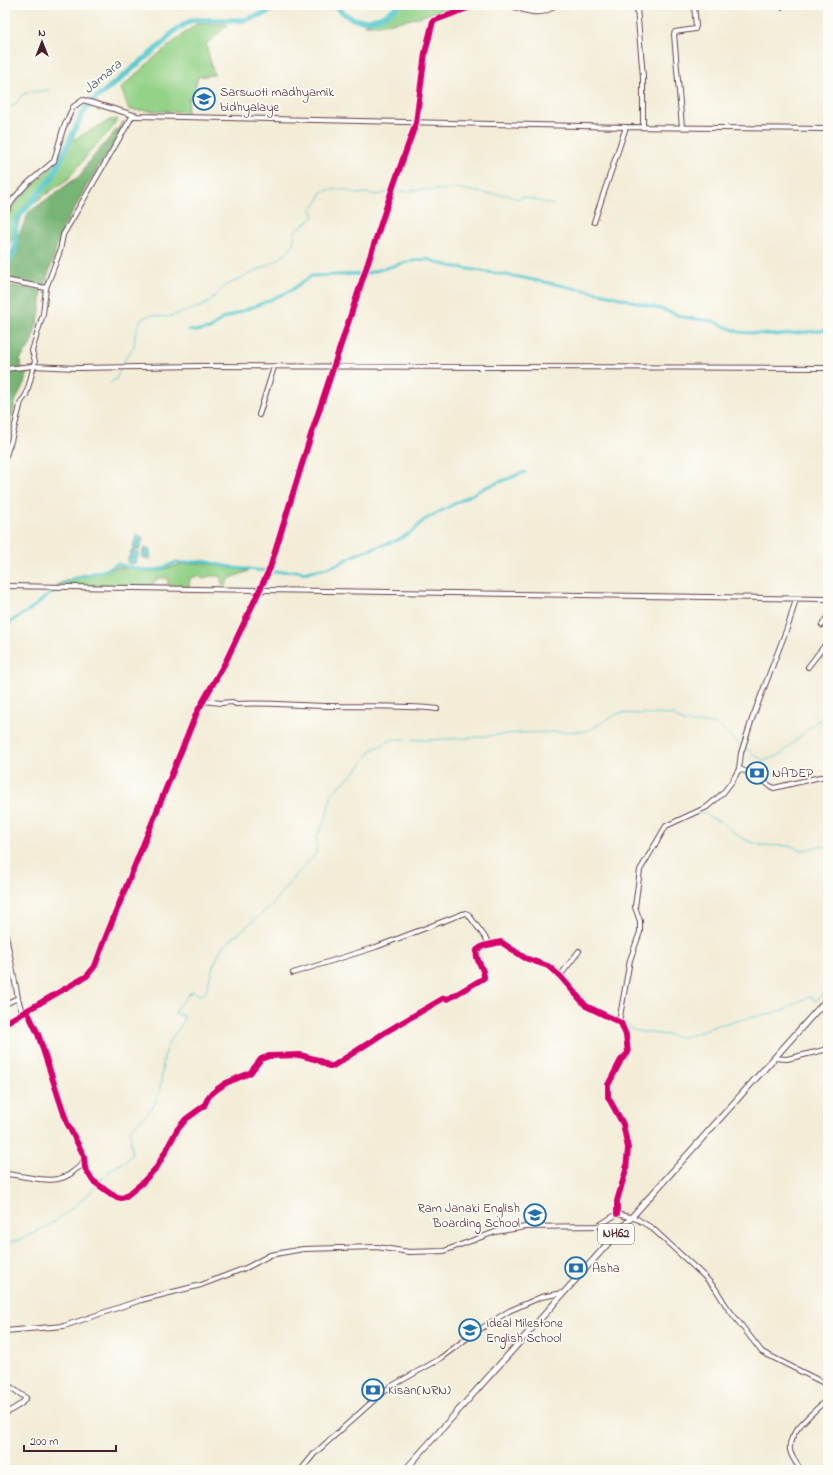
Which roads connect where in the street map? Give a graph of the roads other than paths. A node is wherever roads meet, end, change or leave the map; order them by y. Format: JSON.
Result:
{"nodes":[{"id":1,"x":476,"y":5,"type":"edge"},
{"id":2,"x":510,"y":5,"type":"edge"},
{"id":3,"x":555,"y":5,"type":"edge"},
{"id":4,"x":694,"y":5,"type":"edge"},
{"id":5,"x":637,"y":8,"type":"dead end"},
{"id":6,"x":133,"y":115,"type":"junction"},
{"id":7,"x":416,"y":123,"type":"junction"},
{"id":8,"x":626,"y":127,"type":"junction"},
{"id":9,"x":643,"y":127,"type":"junction"},
{"id":10,"x":682,"y":127,"type":"junction"},
{"id":11,"x":828,"y":129,"type":"edge"},
{"id":12,"x":5,"y":214,"type":"edge"},
{"id":13,"x":594,"y":222,"type":"dead end"},
{"id":14,"x":5,"y":280,"type":"edge"},
{"id":15,"x":46,"y":288,"type":"junction"},
{"id":16,"x":33,"y":366,"type":"junction"},
{"id":17,"x":274,"y":367,"type":"junction"},
{"id":18,"x":334,"y":367,"type":"junction"},
{"id":19,"x":828,"y":368,"type":"edge"},
{"id":20,"x":5,"y":369,"type":"edge"},
{"id":21,"x":259,"y":415,"type":"dead end"},
{"id":22,"x":5,"y":458,"type":"edge"},
{"id":23,"x":5,"y":586,"type":"edge"},
{"id":24,"x":260,"y":590,"type":"junction"},
{"id":25,"x":796,"y":599,"type":"junction"},
{"id":26,"x":828,"y":599,"type":"edge"},
{"id":27,"x":828,"y":616,"type":"edge"},
{"id":28,"x":822,"y":625,"type":"dead end"},
{"id":29,"x":828,"y":641,"type":"edge"},
{"id":30,"x":808,"y":667,"type":"dead end"},
{"id":31,"x":203,"y":701,"type":"junction"},
{"id":32,"x":438,"y":709,"type":"dead end"},
{"id":33,"x":740,"y":769,"type":"junction"},
{"id":34,"x":828,"y":777,"type":"edge"},
{"id":35,"x":5,"y":930,"type":"edge"},
{"id":36,"x":490,"y":944,"type":"junction"},
{"id":37,"x":579,"y":951,"type":"dead end"},
{"id":38,"x":293,"y":973,"type":"dead end"},
{"id":39,"x":560,"y":976,"type":"junction"},
{"id":40,"x":18,"y":998,"type":"junction"},
{"id":41,"x":828,"y":998,"type":"edge"},
{"id":42,"x":5,"y":1004,"type":"edge"},
{"id":43,"x":27,"y":1011,"type":"junction"},
{"id":44,"x":22,"y":1013,"type":"junction"},
{"id":45,"x":619,"y":1022,"type":"junction"},
{"id":46,"x":5,"y":1023,"type":"edge"},
{"id":47,"x":828,"y":1049,"type":"edge"},
{"id":48,"x":773,"y":1058,"type":"junction"},
{"id":49,"x":84,"y":1156,"type":"junction"},
{"id":50,"x":5,"y":1174,"type":"edge"},
{"id":51,"x":617,"y":1214,"type":"junction"},
{"id":52,"x":631,"y":1219,"type":"junction"},
{"id":53,"x":563,"y":1293,"type":"junction"},
{"id":54,"x":5,"y":1331,"type":"edge"},
{"id":55,"x":5,"y":1383,"type":"edge"},
{"id":56,"x":828,"y":1385,"type":"edge"},
{"id":57,"x":828,"y":1398,"type":"edge"},
{"id":58,"x":5,"y":1414,"type":"edge"},
{"id":59,"x":301,"y":1470,"type":"edge"},
{"id":60,"x":405,"y":1470,"type":"edge"},
{"id":61,"x":801,"y":1470,"type":"edge"}],
"edges":[{"from":1,"to":7,"type":"street"},
{"from":2,"to":3,"type":"street"},
{"from":4,"to":10,"type":"street"},
{"from":5,"to":9,"type":"street"},
{"from":6,"to":7,"type":"street"},
{"from":6,"to":12,"type":"street"},
{"from":6,"to":15,"type":"street"},
{"from":7,"to":8,"type":"street"},
{"from":7,"to":18,"type":"street"},
{"from":8,"to":9,"type":"street"},
{"from":8,"to":13,"type":"street"},
{"from":9,"to":10,"type":"street"},
{"from":10,"to":11,"type":"street"},
{"from":14,"to":15,"type":"street"},
{"from":15,"to":16,"type":"street"},
{"from":16,"to":17,"type":"street"},
{"from":16,"to":20,"type":"street"},
{"from":16,"to":22,"type":"street"},
{"from":17,"to":18,"type":"street"},
{"from":17,"to":21,"type":"street"},
{"from":18,"to":19,"type":"street"},
{"from":18,"to":24,"type":"street"},
{"from":23,"to":24,"type":"street"},
{"from":24,"to":25,"type":"street"},
{"from":24,"to":31,"type":"street"},
{"from":25,"to":26,"type":"street"},
{"from":25,"to":33,"type":"street"},
{"from":27,"to":28,"type":"street"},
{"from":29,"to":30,"type":"street"},
{"from":31,"to":32,"type":"street"},
{"from":31,"to":43,"type":"street"},
{"from":33,"to":34,"type":"street"},
{"from":33,"to":45,"type":"street"},
{"from":35,"to":40,"type":"street"},
{"from":36,"to":38,"type":"street"},
{"from":36,"to":39,"type":"street"},
{"from":36,"to":49,"type":"street"},
{"from":37,"to":39,"type":"street"},
{"from":39,"to":45,"type":"street"},
{"from":40,"to":42,"type":"street"},
{"from":40,"to":44,"type":"street"},
{"from":41,"to":48,"type":"main road","number":"NH62"},
{"from":43,"to":44,"type":"street"},
{"from":43,"to":49,"type":"street"},
{"from":44,"to":46,"type":"street"},
{"from":45,"to":51,"type":"street"},
{"from":47,"to":48,"type":"street"},
{"from":48,"to":52,"type":"main road","number":"NH62"},
{"from":49,"to":50,"type":"street"},
{"from":51,"to":52,"type":"street"},
{"from":51,"to":54,"type":"street"},
{"from":52,"to":53,"type":"main road","number":"NH62"},
{"from":52,"to":56,"type":"street"},
{"from":53,"to":59,"type":"street"},
{"from":53,"to":60,"type":"main road","number":"NH62"},
{"from":55,"to":58,"type":"street"},
{"from":57,"to":61,"type":"street"}]}
